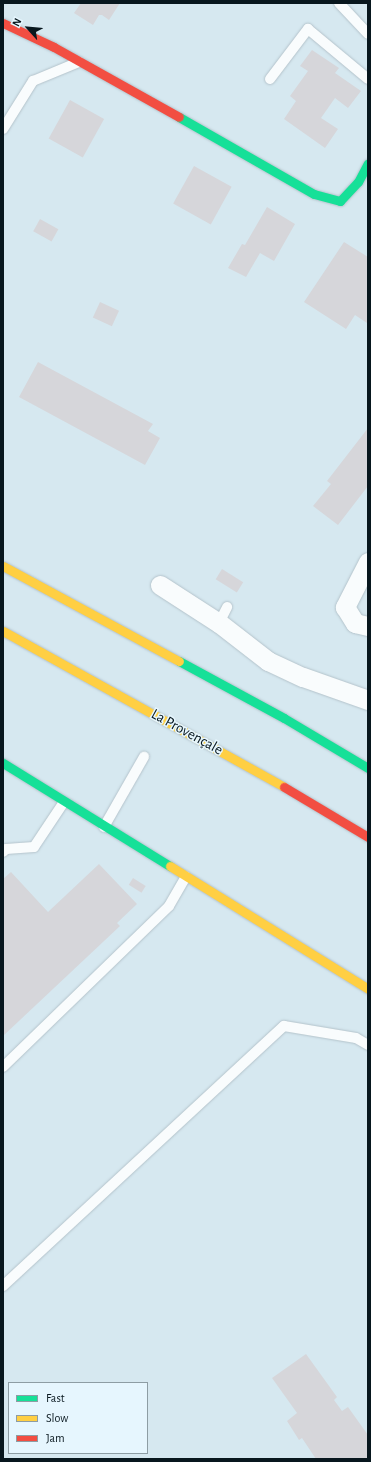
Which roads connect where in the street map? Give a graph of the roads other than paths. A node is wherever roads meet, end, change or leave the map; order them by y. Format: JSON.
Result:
{"nodes":[{"id":1,"x":339,"y":3,"type":"edge"},
{"id":2,"x":3,"y":23,"type":"edge"},
{"id":3,"x":368,"y":34,"type":"edge"},
{"id":4,"x":80,"y":62,"type":"junction"},
{"id":5,"x":270,"y":79,"type":"dead end"},
{"id":6,"x":368,"y":80,"type":"edge"},
{"id":7,"x":3,"y":129,"type":"edge"},
{"id":8,"x":368,"y":163,"type":"edge"},
{"id":9,"x":368,"y":562,"type":"edge"},
{"id":10,"x":3,"y":566,"type":"edge"},
{"id":11,"x":160,"y":585,"type":"dead end"},
{"id":12,"x":368,"y":626,"type":"edge"},
{"id":13,"x":3,"y":631,"type":"edge"},
{"id":14,"x":368,"y":700,"type":"edge"},
{"id":15,"x":144,"y":757,"type":"dead end"},
{"id":16,"x":3,"y":763,"type":"edge"},
{"id":17,"x":368,"y":768,"type":"edge"},
{"id":18,"x":64,"y":802,"type":"junction"},
{"id":19,"x":104,"y":827,"type":"junction"},
{"id":20,"x":368,"y":837,"type":"edge"},
{"id":21,"x":3,"y":852,"type":"edge"},
{"id":22,"x":186,"y":877,"type":"junction"},
{"id":23,"x":368,"y":989,"type":"edge"},
{"id":24,"x":368,"y":1046,"type":"edge"},
{"id":25,"x":3,"y":1067,"type":"edge"},
{"id":26,"x":3,"y":1286,"type":"edge"}],
"edges":[{"from":1,"to":3,"type":"lane"},
{"from":2,"to":4,"type":"main road"},
{"from":4,"to":7,"type":"lane"},
{"from":4,"to":8,"type":"main road"},
{"from":5,"to":6,"type":"lane"},
{"from":9,"to":12,"type":"street"},
{"from":10,"to":17,"type":"main road"},
{"from":11,"to":14,"type":"street"},
{"from":13,"to":20,"type":"main road","name":"La Provençale"},
{"from":15,"to":19,"type":"lane"},
{"from":16,"to":18,"type":"main road"},
{"from":18,"to":19,"type":"main road"},
{"from":18,"to":21,"type":"lane"},
{"from":19,"to":22,"type":"main road"},
{"from":22,"to":23,"type":"main road"},
{"from":22,"to":25,"type":"lane"},
{"from":24,"to":26,"type":"lane"}]}
